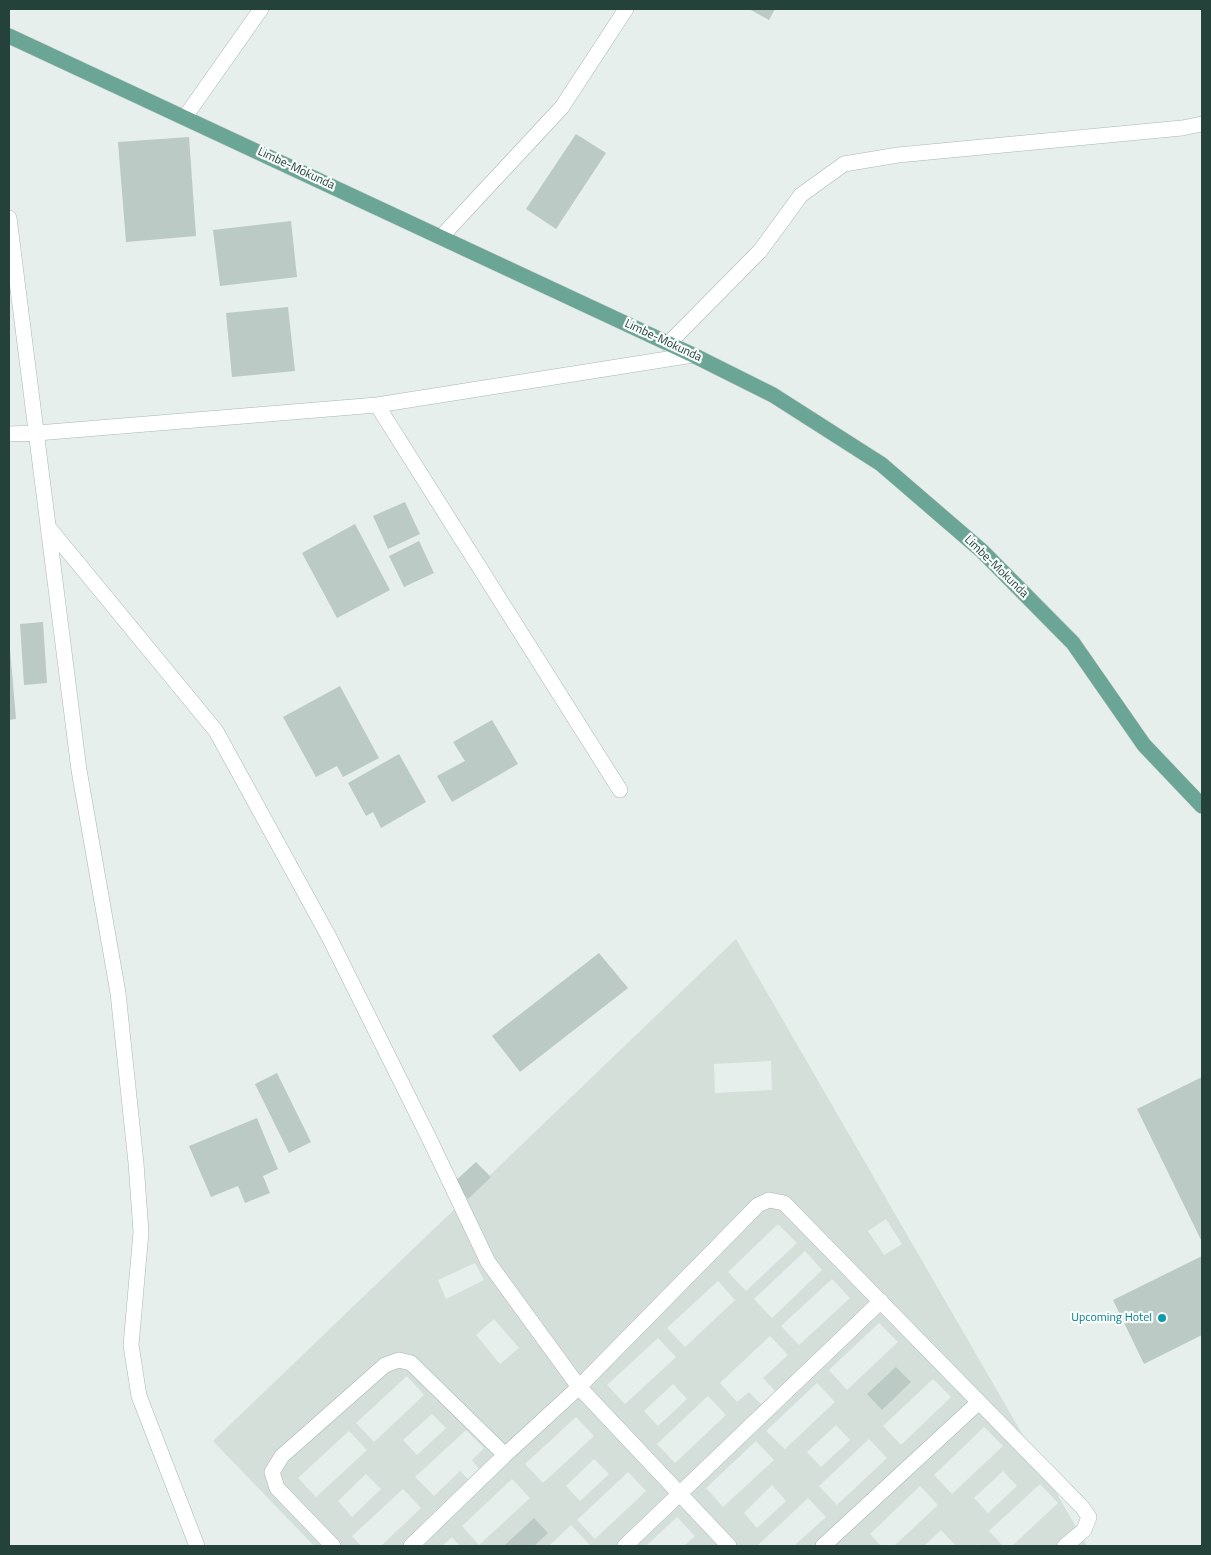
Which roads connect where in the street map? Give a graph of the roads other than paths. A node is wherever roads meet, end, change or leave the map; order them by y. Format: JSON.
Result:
{"nodes":[{"id":1,"x":261,"y":9,"type":"edge"},
{"id":2,"x":626,"y":9,"type":"edge"},
{"id":3,"x":9,"y":36,"type":"edge"},
{"id":4,"x":185,"y":117,"type":"junction"},
{"id":5,"x":1202,"y":124,"type":"edge"},
{"id":6,"x":9,"y":218,"type":"edge"},
{"id":7,"x":441,"y":237,"type":"junction"},
{"id":8,"x":668,"y":344,"type":"junction"},
{"id":9,"x":693,"y":356,"type":"junction"},
{"id":10,"x":377,"y":405,"type":"junction"},
{"id":11,"x":37,"y":433,"type":"junction"},
{"id":12,"x":9,"y":434,"type":"edge"},
{"id":13,"x":49,"y":528,"type":"junction"},
{"id":14,"x":620,"y":790,"type":"dead end"},
{"id":15,"x":1202,"y":806,"type":"edge"},
{"id":16,"x":881,"y":1300,"type":"junction"},
{"id":17,"x":579,"y":1387,"type":"junction"},
{"id":18,"x":979,"y":1402,"type":"junction"},
{"id":19,"x":505,"y":1455,"type":"junction"},
{"id":20,"x":678,"y":1494,"type":"junction"},
{"id":21,"x":197,"y":1546,"type":"edge"},
{"id":22,"x":333,"y":1546,"type":"edge"},
{"id":23,"x":411,"y":1546,"type":"edge"},
{"id":24,"x":626,"y":1546,"type":"edge"},
{"id":25,"x":729,"y":1546,"type":"edge"},
{"id":26,"x":823,"y":1546,"type":"edge"},
{"id":27,"x":1065,"y":1546,"type":"edge"}],
"edges":[{"from":1,"to":4,"type":"street"},
{"from":2,"to":7,"type":"street"},
{"from":3,"to":4,"type":"main road","name":"Limbe-Mokunda"},
{"from":4,"to":7,"type":"main road","name":"Limbe-Mokunda"},
{"from":5,"to":8,"type":"street"},
{"from":6,"to":11,"type":"street"},
{"from":7,"to":8,"type":"main road","name":"Limbe-Mokunda"},
{"from":8,"to":9,"type":"main road","name":"Limbe-Mokunda"},
{"from":9,"to":10,"type":"street"},
{"from":9,"to":15,"type":"main road","name":"Limbe-Mokunda"},
{"from":10,"to":11,"type":"street"},
{"from":10,"to":14,"type":"street"},
{"from":11,"to":12,"type":"street"},
{"from":11,"to":13,"type":"street"},
{"from":13,"to":17,"type":"street"},
{"from":13,"to":21,"type":"street"},
{"from":16,"to":17,"type":"street"},
{"from":16,"to":18,"type":"street"},
{"from":16,"to":20,"type":"street"},
{"from":17,"to":19,"type":"street"},
{"from":17,"to":20,"type":"street"},
{"from":18,"to":26,"type":"street"},
{"from":18,"to":27,"type":"street"},
{"from":19,"to":22,"type":"street"},
{"from":19,"to":23,"type":"street"},
{"from":20,"to":24,"type":"street"},
{"from":20,"to":25,"type":"street"}]}
